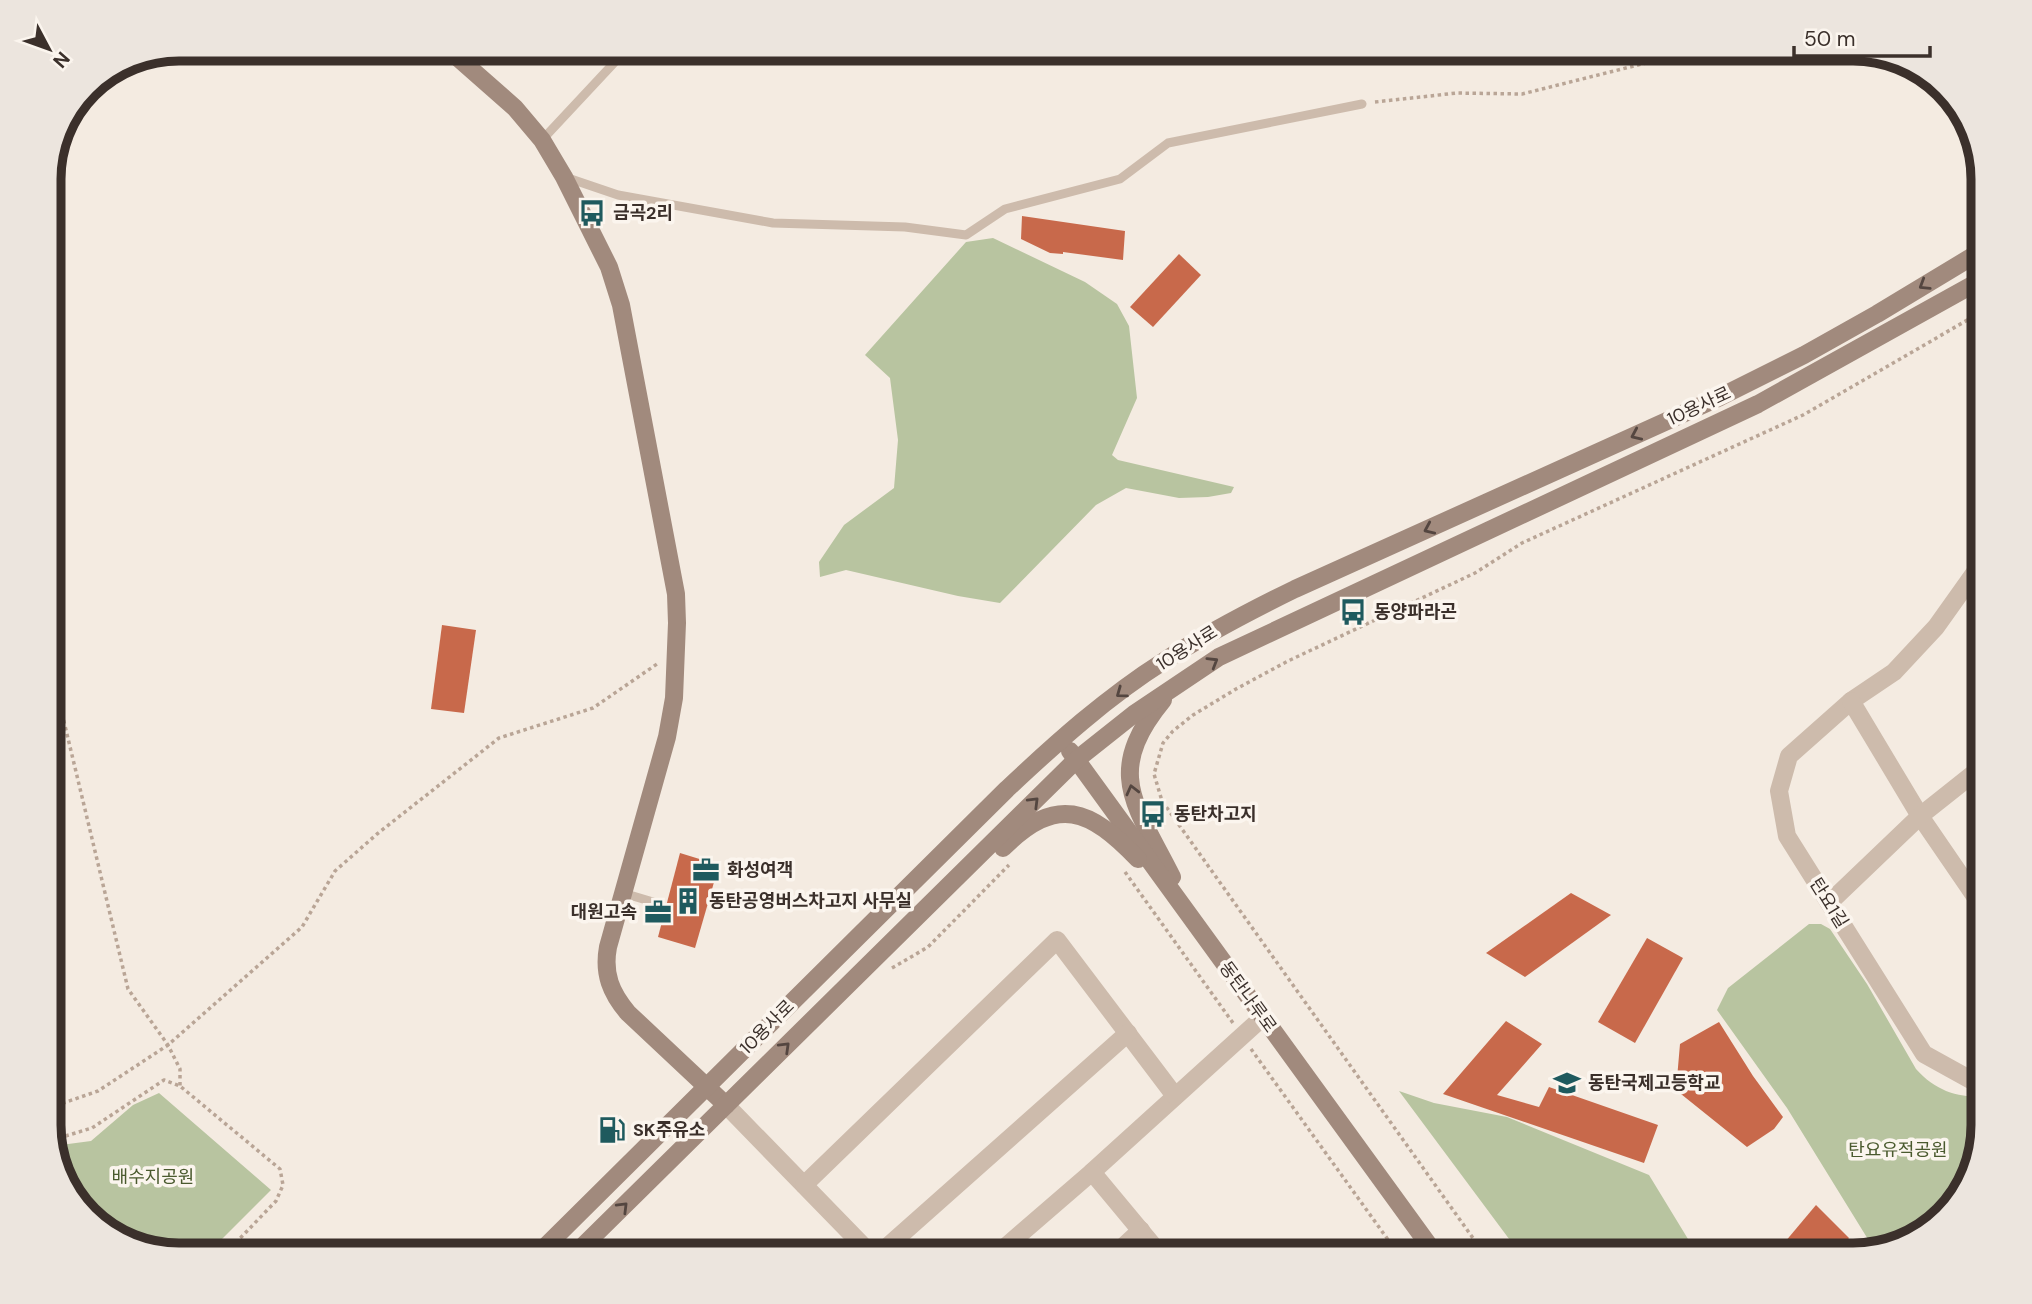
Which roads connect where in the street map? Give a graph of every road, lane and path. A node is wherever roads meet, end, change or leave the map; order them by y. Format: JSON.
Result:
{"nodes":[{"id":1,"x":461,"y":61,"type":"edge"},
{"id":2,"x":616,"y":61,"type":"edge"},
{"id":3,"x":1648,"y":61,"type":"edge"},
{"id":4,"x":1362,"y":104,"type":"joint"},
{"id":5,"x":542,"y":140,"type":"junction"},
{"id":6,"x":564,"y":177,"type":"junction"},
{"id":7,"x":1971,"y":257,"type":"edge"},
{"id":8,"x":1971,"y":286,"type":"edge"},
{"id":9,"x":1971,"y":317,"type":"edge"},
{"id":10,"x":1971,"y":578,"type":"edge"},
{"id":11,"x":676,"y":651,"type":"junction"},
{"id":12,"x":1181,"y":681,"type":"junction"},
{"id":13,"x":1851,"y":701,"type":"junction"},
{"id":14,"x":62,"y":713,"type":"edge"},
{"id":15,"x":1061,"y":738,"type":"junction"},
{"id":16,"x":1076,"y":760,"type":"junction"},
{"id":17,"x":1971,"y":776,"type":"edge"},
{"id":18,"x":1920,"y":816,"type":"junction"},
{"id":19,"x":1012,"y":862,"type":"dead end"},
{"id":20,"x":1118,"y":863,"type":"dead end"},
{"id":21,"x":1971,"y":890,"type":"edge"},
{"id":22,"x":623,"y":893,"type":"junction"},
{"id":23,"x":653,"y":902,"type":"dead end"},
{"id":24,"x":1829,"y":903,"type":"junction"},
{"id":25,"x":1192,"y":919,"type":"junction"},
{"id":26,"x":892,"y":943,"type":"junction"},
{"id":27,"x":883,"y":977,"type":"dead end"},
{"id":28,"x":1263,"y":1017,"type":"junction"},
{"id":29,"x":1128,"y":1033,"type":"junction"},
{"id":30,"x":1242,"y":1035,"type":"junction"},
{"id":31,"x":168,"y":1045,"type":"junction"},
{"id":32,"x":1971,"y":1080,"type":"edge"},
{"id":33,"x":180,"y":1086,"type":"junction"},
{"id":34,"x":706,"y":1087,"type":"junction"},
{"id":35,"x":1175,"y":1096,"type":"junction"},
{"id":36,"x":62,"y":1103,"type":"edge"},
{"id":37,"x":726,"y":1105,"type":"junction"},
{"id":38,"x":63,"y":1137,"type":"edge"},
{"id":39,"x":1092,"y":1172,"type":"junction"},
{"id":40,"x":804,"y":1185,"type":"junction"},
{"id":41,"x":1141,"y":1230,"type":"junction"},
{"id":42,"x":236,"y":1243,"type":"edge"},
{"id":43,"x":549,"y":1243,"type":"edge"},
{"id":44,"x":586,"y":1243,"type":"edge"},
{"id":45,"x":860,"y":1243,"type":"edge"},
{"id":46,"x":892,"y":1243,"type":"edge"},
{"id":47,"x":1010,"y":1243,"type":"edge"},
{"id":48,"x":1127,"y":1243,"type":"edge"},
{"id":49,"x":1151,"y":1243,"type":"edge"},
{"id":50,"x":1390,"y":1243,"type":"edge"},
{"id":51,"x":1427,"y":1243,"type":"edge"},
{"id":52,"x":1476,"y":1243,"type":"edge"}],
"edges":[{"from":1,"to":5,"type":"street"},
{"from":2,"to":5,"type":"lane"},
{"from":3,"to":4,"type":"path"},
{"from":4,"to":6,"type":"lane"},
{"from":5,"to":6,"type":"street"},
{"from":6,"to":11,"type":"street"},
{"from":7,"to":15,"type":"street","name":"10용사로","one_way":true},
{"from":12,"to":8,"type":"street","name":"10용사로","one_way":true},
{"from":9,"to":52,"type":"path"},
{"from":10,"to":13,"type":"street","name":"탄요1길"},
{"from":11,"to":22,"type":"street"},
{"from":11,"to":31,"type":"path"},
{"from":12,"to":16,"type":"street","name":"10용사로"},
{"from":25,"to":12,"type":"street","one_way":true},
{"from":13,"to":18,"type":"street"},
{"from":13,"to":24,"type":"street","name":"탄요1길"},
{"from":14,"to":31,"type":"path"},
{"from":15,"to":16,"type":"street","name":"동탄나루로"},
{"from":15,"to":34,"type":"street","name":"10용사로"},
{"from":16,"to":25,"type":"street","name":"동탄나루로"},
{"from":26,"to":16,"type":"street","name":"10용사로","one_way":true},
{"from":17,"to":18,"type":"street"},
{"from":18,"to":21,"type":"street"},
{"from":18,"to":24,"type":"street"},
{"from":19,"to":27,"type":"path"},
{"from":20,"to":30,"type":"path"},
{"from":22,"to":23,"type":"lane"},
{"from":22,"to":34,"type":"street"},
{"from":24,"to":32,"type":"street","name":"탄요1길"},
{"from":25,"to":26,"type":"street"},
{"from":25,"to":28,"type":"street","name":"동탄나루로"},
{"from":37,"to":26,"type":"street","name":"10용사로","one_way":true},
{"from":28,"to":30,"type":"street"},
{"from":28,"to":51,"type":"street","name":"동탄나루로"},
{"from":29,"to":35,"type":"street"},
{"from":29,"to":40,"type":"street"},
{"from":29,"to":46,"type":"street"},
{"from":30,"to":35,"type":"street"},
{"from":30,"to":50,"type":"path"},
{"from":31,"to":33,"type":"path"},
{"from":31,"to":36,"type":"path"},
{"from":33,"to":38,"type":"path"},
{"from":33,"to":42,"type":"path"},
{"from":34,"to":37,"type":"street"},
{"from":34,"to":43,"type":"street","name":"10용사로"},
{"from":35,"to":39,"type":"street"},
{"from":37,"to":40,"type":"street"},
{"from":44,"to":37,"type":"street","name":"10용사로","one_way":true},
{"from":39,"to":41,"type":"street"},
{"from":39,"to":47,"type":"street"},
{"from":40,"to":45,"type":"street"},
{"from":41,"to":48,"type":"street"},
{"from":41,"to":49,"type":"street"}]}
